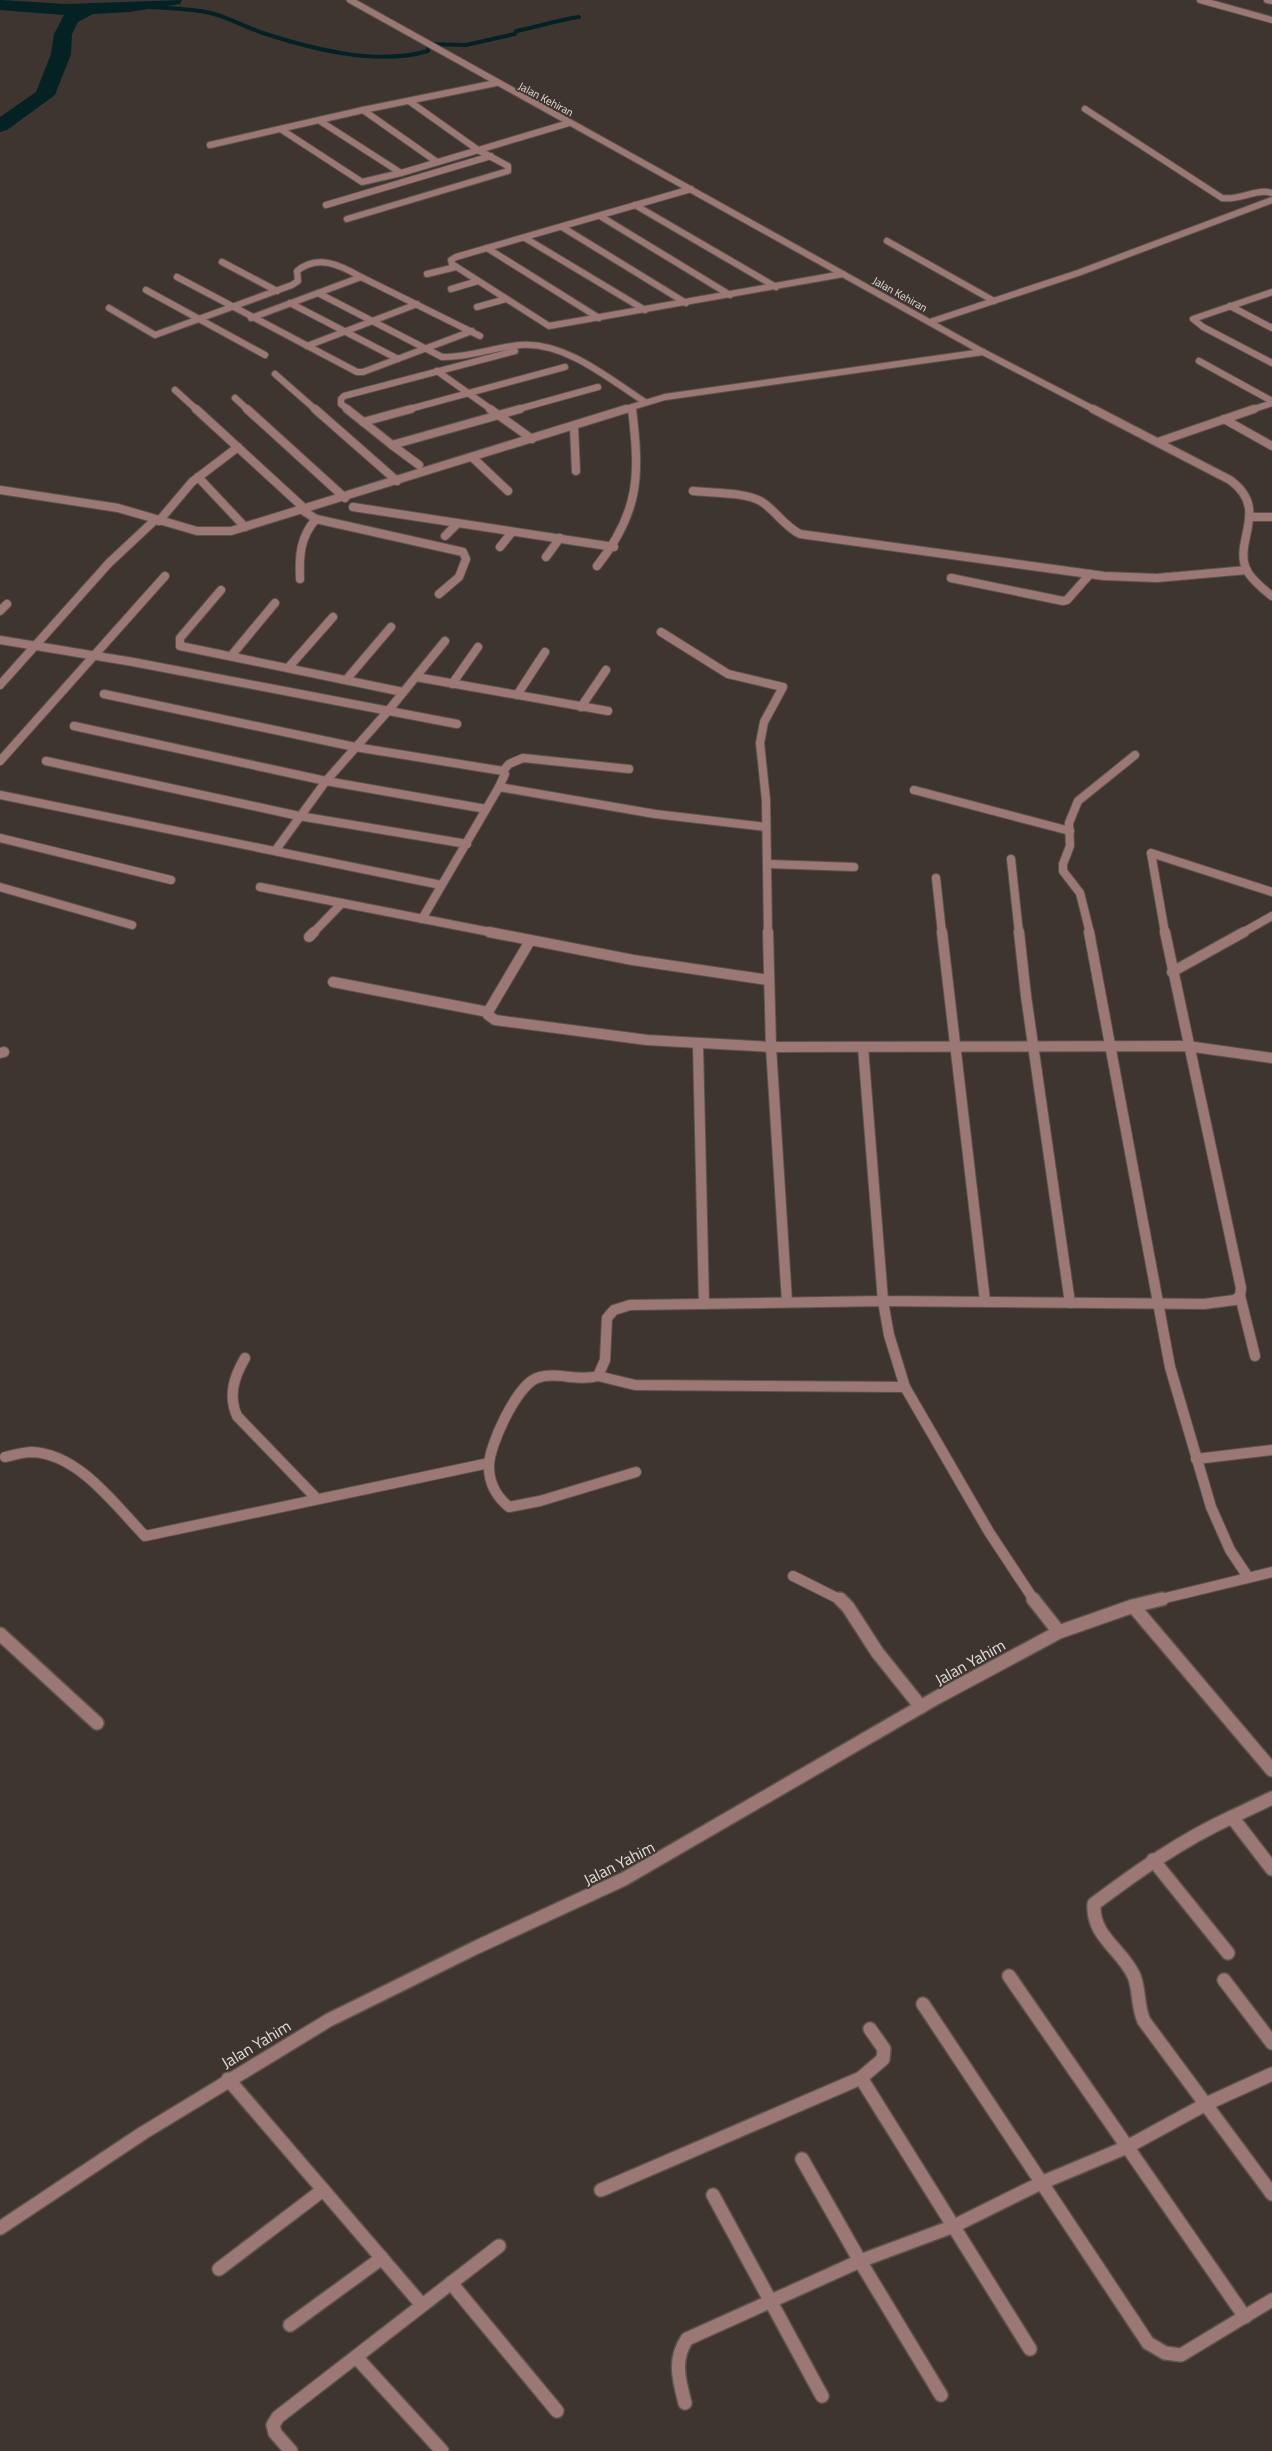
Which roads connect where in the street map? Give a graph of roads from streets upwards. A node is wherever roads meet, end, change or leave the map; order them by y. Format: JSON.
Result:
{"nodes":[{"id":1,"x":350,"y":0,"type":"edge"},
{"id":2,"x":1200,"y":0,"type":"edge"},
{"id":3,"x":1267,"y":0,"type":"edge"},
{"id":4,"x":1272,"y":2,"type":"edge"},
{"id":5,"x":1272,"y":20,"type":"edge"},
{"id":6,"x":496,"y":83,"type":"junction"},
{"id":7,"x":408,"y":101,"type":"junction"},
{"id":8,"x":1085,"y":109,"type":"dead end"},
{"id":9,"x":364,"y":110,"type":"junction"},
{"id":10,"x":320,"y":121,"type":"junction"},
{"id":11,"x":569,"y":123,"type":"junction"},
{"id":12,"x":282,"y":130,"type":"junction"},
{"id":13,"x":210,"y":146,"type":"dead end"},
{"id":14,"x":478,"y":150,"type":"junction"},
{"id":15,"x":491,"y":156,"type":"junction"},
{"id":16,"x":437,"y":162,"type":"junction"},
{"id":17,"x":401,"y":173,"type":"junction"},
{"id":18,"x":691,"y":189,"type":"junction"},
{"id":19,"x":1272,"y":192,"type":"edge"},
{"id":20,"x":1272,"y":200,"type":"edge"},
{"id":21,"x":326,"y":205,"type":"dead end"},
{"id":22,"x":634,"y":205,"type":"junction"},
{"id":23,"x":600,"y":216,"type":"junction"},
{"id":24,"x":347,"y":218,"type":"dead end"},
{"id":25,"x":562,"y":227,"type":"junction"},
{"id":26,"x":525,"y":238,"type":"junction"},
{"id":27,"x":887,"y":241,"type":"dead end"},
{"id":28,"x":487,"y":248,"type":"junction"},
{"id":29,"x":222,"y":262,"type":"dead end"},
{"id":30,"x":456,"y":267,"type":"junction"},
{"id":31,"x":426,"y":274,"type":"dead end"},
{"id":32,"x":843,"y":274,"type":"junction"},
{"id":33,"x":177,"y":277,"type":"dead end"},
{"id":34,"x":361,"y":277,"type":"junction"},
{"id":35,"x":478,"y":281,"type":"junction"},
{"id":36,"x":776,"y":287,"type":"junction"},
{"id":37,"x":451,"y":289,"type":"dead end"},
{"id":38,"x":146,"y":290,"type":"dead end"},
{"id":39,"x":277,"y":291,"type":"junction"},
{"id":40,"x":318,"y":293,"type":"junction"},
{"id":41,"x":1271,"y":293,"type":"edge"},
{"id":42,"x":730,"y":295,"type":"junction"},
{"id":43,"x":506,"y":299,"type":"junction"},
{"id":44,"x":994,"y":301,"type":"junction"},
{"id":45,"x":290,"y":303,"type":"junction"},
{"id":46,"x":686,"y":303,"type":"junction"},
{"id":47,"x":417,"y":304,"type":"junction"},
{"id":48,"x":1230,"y":306,"type":"junction"},
{"id":49,"x":477,"y":307,"type":"dead end"},
{"id":50,"x":109,"y":308,"type":"dead end"},
{"id":51,"x":232,"y":308,"type":"junction"},
{"id":52,"x":645,"y":310,"type":"junction"},
{"id":53,"x":251,"y":318,"type":"junction"},
{"id":54,"x":599,"y":318,"type":"junction"},
{"id":55,"x":199,"y":320,"type":"junction"},
{"id":56,"x":374,"y":321,"type":"junction"},
{"id":57,"x":930,"y":322,"type":"junction"},
{"id":58,"x":1272,"y":328,"type":"edge"},
{"id":59,"x":472,"y":331,"type":"junction"},
{"id":60,"x":346,"y":332,"type":"junction"},
{"id":61,"x":480,"y":336,"type":"dead end"},
{"id":62,"x":307,"y":346,"type":"junction"},
{"id":63,"x":426,"y":348,"type":"junction"},
{"id":64,"x":514,"y":351,"type":"dead end"},
{"id":65,"x":983,"y":352,"type":"junction"},
{"id":66,"x":265,"y":355,"type":"dead end"},
{"id":67,"x":398,"y":359,"type":"junction"},
{"id":68,"x":1199,"y":361,"type":"dead end"},
{"id":69,"x":1272,"y":363,"type":"edge"},
{"id":70,"x":564,"y":367,"type":"dead end"},
{"id":71,"x":437,"y":371,"type":"junction"},
{"id":72,"x":275,"y":374,"type":"dead end"},
{"id":73,"x":598,"y":387,"type":"dead end"},
{"id":74,"x":175,"y":390,"type":"dead end"},
{"id":75,"x":469,"y":393,"type":"junction"},
{"id":76,"x":235,"y":398,"type":"dead end"},
{"id":77,"x":645,"y":402,"type":"junction"},
{"id":78,"x":1272,"y":402,"type":"edge"},
{"id":79,"x":632,"y":408,"type":"junction"},
{"id":80,"x":498,"y":415,"type":"junction"},
{"id":81,"x":1224,"y":419,"type":"junction"},
{"id":82,"x":363,"y":422,"type":"junction"},
{"id":83,"x":574,"y":427,"type":"junction"},
{"id":84,"x":532,"y":439,"type":"junction"},
{"id":85,"x":1158,"y":442,"type":"junction"},
{"id":86,"x":392,"y":444,"type":"junction"},
{"id":87,"x":1272,"y":446,"type":"edge"},
{"id":88,"x":238,"y":447,"type":"junction"},
{"id":89,"x":472,"y":457,"type":"junction"},
{"id":90,"x":419,"y":465,"type":"dead end"},
{"id":91,"x":576,"y":471,"type":"dead end"},
{"id":92,"x":198,"y":477,"type":"junction"},
{"id":93,"x":396,"y":481,"type":"junction"},
{"id":94,"x":0,"y":490,"type":"edge"},
{"id":95,"x":508,"y":491,"type":"dead end"},
{"id":96,"x":693,"y":491,"type":"dead end"},
{"id":97,"x":344,"y":498,"type":"junction"},
{"id":98,"x":353,"y":507,"type":"dead end"},
{"id":99,"x":303,"y":509,"type":"junction"},
{"id":100,"x":1250,"y":517,"type":"junction"},
{"id":101,"x":1272,"y":517,"type":"edge"},
{"id":102,"x":316,"y":519,"type":"junction"},
{"id":103,"x":157,"y":521,"type":"junction"},
{"id":104,"x":457,"y":524,"type":"junction"},
{"id":105,"x":245,"y":527,"type":"junction"},
{"id":106,"x":512,"y":532,"type":"junction"},
{"id":107,"x":445,"y":536,"type":"dead end"},
{"id":108,"x":560,"y":538,"type":"junction"},
{"id":109,"x":500,"y":547,"type":"dead end"},
{"id":110,"x":614,"y":547,"type":"junction"},
{"id":111,"x":546,"y":557,"type":"dead end"},
{"id":112,"x":597,"y":566,"type":"dead end"},
{"id":113,"x":1247,"y":570,"type":"junction"},
{"id":114,"x":1090,"y":574,"type":"junction"},
{"id":115,"x":165,"y":576,"type":"dead end"},
{"id":116,"x":951,"y":578,"type":"dead end"},
{"id":117,"x":300,"y":579,"type":"dead end"},
{"id":118,"x":221,"y":590,"type":"dead end"},
{"id":119,"x":439,"y":594,"type":"dead end"},
{"id":120,"x":1272,"y":596,"type":"edge"},
{"id":121,"x":275,"y":603,"type":"dead end"},
{"id":122,"x":7,"y":604,"type":"dead end"},
{"id":123,"x":0,"y":611,"type":"edge"},
{"id":124,"x":333,"y":617,"type":"dead end"},
{"id":125,"x":391,"y":627,"type":"dead end"},
{"id":126,"x":661,"y":632,"type":"dead end"},
{"id":127,"x":0,"y":640,"type":"edge"},
{"id":128,"x":445,"y":640,"type":"dead end"},
{"id":129,"x":35,"y":647,"type":"junction"},
{"id":130,"x":478,"y":647,"type":"dead end"},
{"id":131,"x":545,"y":652,"type":"dead end"},
{"id":132,"x":94,"y":656,"type":"junction"},
{"id":133,"x":231,"y":656,"type":"junction"},
{"id":134,"x":288,"y":668,"type":"junction"},
{"id":135,"x":606,"y":670,"type":"dead end"},
{"id":136,"x":416,"y":677,"type":"junction"},
{"id":137,"x":346,"y":680,"type":"junction"},
{"id":138,"x":452,"y":684,"type":"junction"},
{"id":139,"x":0,"y":686,"type":"edge"},
{"id":140,"x":403,"y":692,"type":"junction"},
{"id":141,"x":104,"y":694,"type":"dead end"},
{"id":142,"x":517,"y":695,"type":"junction"},
{"id":143,"x":581,"y":706,"type":"junction"},
{"id":144,"x":388,"y":711,"type":"junction"},
{"id":145,"x":608,"y":711,"type":"dead end"},
{"id":146,"x":457,"y":724,"type":"dead end"},
{"id":147,"x":74,"y":726,"type":"dead end"},
{"id":148,"x":355,"y":747,"type":"junction"},
{"id":149,"x":1135,"y":756,"type":"dead end"},
{"id":150,"x":0,"y":761,"type":"edge"},
{"id":151,"x":46,"y":761,"type":"dead end"},
{"id":152,"x":629,"y":769,"type":"dead end"},
{"id":153,"x":504,"y":771,"type":"junction"},
{"id":154,"x":326,"y":780,"type":"junction"},
{"id":155,"x":499,"y":787,"type":"junction"},
{"id":156,"x":914,"y":790,"type":"dead end"},
{"id":157,"x":0,"y":795,"type":"edge"},
{"id":158,"x":486,"y":809,"type":"junction"},
{"id":159,"x":299,"y":816,"type":"junction"},
{"id":160,"x":766,"y":827,"type":"junction"},
{"id":161,"x":1070,"y":832,"type":"junction"},
{"id":162,"x":0,"y":838,"type":"edge"},
{"id":163,"x":467,"y":844,"type":"junction"},
{"id":164,"x":275,"y":851,"type":"junction"},
{"id":165,"x":1011,"y":859,"type":"dead end"},
{"id":166,"x":768,"y":864,"type":"junction"},
{"id":167,"x":854,"y":867,"type":"dead end"},
{"id":168,"x":936,"y":878,"type":"dead end"},
{"id":169,"x":171,"y":880,"type":"dead end"},
{"id":170,"x":440,"y":885,"type":"junction"},
{"id":171,"x":260,"y":887,"type":"dead end"},
{"id":172,"x":0,"y":888,"type":"edge"},
{"id":173,"x":1272,"y":892,"type":"edge"},
{"id":174,"x":342,"y":903,"type":"junction"},
{"id":175,"x":1272,"y":916,"type":"edge"},
{"id":176,"x":422,"y":918,"type":"junction"},
{"id":177,"x":132,"y":925,"type":"dead end"},
{"id":178,"x":309,"y":937,"type":"dead end"},
{"id":179,"x":530,"y":941,"type":"junction"},
{"id":180,"x":1172,"y":972,"type":"junction"},
{"id":181,"x":768,"y":980,"type":"junction"},
{"id":182,"x":334,"y":982,"type":"dead end"},
{"id":183,"x":488,"y":1012,"type":"junction"},
{"id":184,"x":698,"y":1045,"type":"junction"},
{"id":185,"x":1187,"y":1046,"type":"junction"},
{"id":186,"x":771,"y":1047,"type":"junction"},
{"id":187,"x":863,"y":1047,"type":"junction"},
{"id":188,"x":956,"y":1047,"type":"junction"},
{"id":189,"x":1110,"y":1047,"type":"junction"},
{"id":190,"x":1035,"y":1048,"type":"junction"},
{"id":191,"x":1272,"y":1058,"type":"edge"},
{"id":192,"x":1240,"y":1296,"type":"junction"},
{"id":193,"x":883,"y":1301,"type":"junction"},
{"id":194,"x":985,"y":1301,"type":"junction"},
{"id":195,"x":787,"y":1302,"type":"junction"},
{"id":196,"x":1070,"y":1303,"type":"junction"},
{"id":197,"x":1157,"y":1303,"type":"junction"},
{"id":198,"x":704,"y":1304,"type":"junction"},
{"id":199,"x":1255,"y":1356,"type":"dead end"},
{"id":200,"x":245,"y":1358,"type":"dead end"},
{"id":201,"x":598,"y":1376,"type":"junction"},
{"id":202,"x":905,"y":1387,"type":"junction"},
{"id":203,"x":1272,"y":1450,"type":"edge"},
{"id":204,"x":5,"y":1456,"type":"dead end"},
{"id":205,"x":1196,"y":1459,"type":"junction"},
{"id":206,"x":489,"y":1463,"type":"junction"},
{"id":207,"x":636,"y":1472,"type":"dead end"},
{"id":208,"x":317,"y":1499,"type":"junction"},
{"id":209,"x":1272,"y":1572,"type":"edge"},
{"id":210,"x":793,"y":1576,"type":"dead end"},
{"id":211,"x":1248,"y":1577,"type":"junction"},
{"id":212,"x":1133,"y":1606,"type":"junction"},
{"id":213,"x":1059,"y":1632,"type":"junction"},
{"id":214,"x":0,"y":1635,"type":"edge"},
{"id":215,"x":921,"y":1707,"type":"junction"},
{"id":216,"x":97,"y":1723,"type":"dead end"},
{"id":217,"x":1272,"y":1770,"type":"edge"},
{"id":218,"x":1272,"y":1798,"type":"edge"},
{"id":219,"x":1232,"y":1817,"type":"junction"},
{"id":220,"x":1154,"y":1860,"type":"junction"},
{"id":221,"x":1272,"y":1869,"type":"edge"},
{"id":222,"x":1228,"y":1953,"type":"dead end"},
{"id":223,"x":1010,"y":1976,"type":"dead end"},
{"id":224,"x":1224,"y":1980,"type":"dead end"},
{"id":225,"x":922,"y":2004,"type":"dead end"},
{"id":226,"x":870,"y":2029,"type":"dead end"},
{"id":227,"x":1272,"y":2043,"type":"edge"},
{"id":228,"x":1272,"y":2074,"type":"edge"},
{"id":229,"x":861,"y":2078,"type":"junction"},
{"id":230,"x":228,"y":2079,"type":"junction"},
{"id":231,"x":1206,"y":2104,"type":"junction"},
{"id":232,"x":1127,"y":2147,"type":"junction"},
{"id":233,"x":802,"y":2159,"type":"dead end"},
{"id":234,"x":1041,"y":2183,"type":"junction"},
{"id":235,"x":323,"y":2190,"type":"junction"},
{"id":236,"x":601,"y":2190,"type":"dead end"},
{"id":237,"x":714,"y":2194,"type":"dead end"},
{"id":238,"x":1272,"y":2194,"type":"edge"},
{"id":239,"x":954,"y":2226,"type":"junction"},
{"id":240,"x":0,"y":2228,"type":"edge"},
{"id":241,"x":498,"y":2246,"type":"dead end"},
{"id":242,"x":382,"y":2258,"type":"junction"},
{"id":243,"x":860,"y":2261,"type":"junction"},
{"id":244,"x":219,"y":2269,"type":"dead end"},
{"id":245,"x":451,"y":2283,"type":"junction"},
{"id":246,"x":1272,"y":2300,"type":"edge"},
{"id":247,"x":771,"y":2303,"type":"junction"},
{"id":248,"x":422,"y":2305,"type":"junction"},
{"id":249,"x":1245,"y":2317,"type":"junction"},
{"id":250,"x":290,"y":2325,"type":"dead end"},
{"id":251,"x":1030,"y":2349,"type":"dead end"},
{"id":252,"x":357,"y":2358,"type":"junction"},
{"id":253,"x":941,"y":2395,"type":"dead end"},
{"id":254,"x":822,"y":2396,"type":"dead end"},
{"id":255,"x":684,"y":2402,"type":"dead end"},
{"id":256,"x":557,"y":2411,"type":"dead end"},
{"id":257,"x":291,"y":2451,"type":"edge"},
{"id":258,"x":442,"y":2451,"type":"edge"}],
"edges":[{"from":1,"to":6,"type":"street","name":"Jalan Kehiran"},
{"from":2,"to":5,"type":"street"},
{"from":3,"to":4,"type":"street"},
{"from":6,"to":7,"type":"street"},
{"from":6,"to":11,"type":"street","name":"Jalan Kehiran"},
{"from":7,"to":9,"type":"street"},
{"from":7,"to":14,"type":"street"},
{"from":8,"to":19,"type":"street"},
{"from":9,"to":10,"type":"street"},
{"from":9,"to":16,"type":"street"},
{"from":10,"to":12,"type":"street"},
{"from":10,"to":17,"type":"street"},
{"from":11,"to":14,"type":"street"},
{"from":11,"to":18,"type":"street","name":"Jalan Kehiran"},
{"from":12,"to":13,"type":"street"},
{"from":12,"to":17,"type":"street"},
{"from":14,"to":15,"type":"street"},
{"from":14,"to":16,"type":"street"},
{"from":15,"to":21,"type":"street"},
{"from":15,"to":24,"type":"street"},
{"from":16,"to":17,"type":"street"},
{"from":18,"to":22,"type":"street"},
{"from":18,"to":32,"type":"street","name":"Jalan Kehiran"},
{"from":20,"to":44,"type":"street"},
{"from":22,"to":23,"type":"street"},
{"from":22,"to":36,"type":"street"},
{"from":23,"to":25,"type":"street"},
{"from":23,"to":42,"type":"street"},
{"from":25,"to":26,"type":"street"},
{"from":25,"to":46,"type":"street"},
{"from":26,"to":28,"type":"street"},
{"from":26,"to":52,"type":"street"},
{"from":27,"to":44,"type":"street"},
{"from":28,"to":30,"type":"street"},
{"from":28,"to":54,"type":"street"},
{"from":29,"to":39,"type":"street"},
{"from":30,"to":31,"type":"street"},
{"from":30,"to":35,"type":"street"},
{"from":32,"to":36,"type":"street"},
{"from":32,"to":57,"type":"street","name":"Jalan Kehiran"},
{"from":33,"to":51,"type":"street"},
{"from":34,"to":39,"type":"street"},
{"from":34,"to":40,"type":"street"},
{"from":34,"to":47,"type":"street"},
{"from":35,"to":37,"type":"street"},
{"from":35,"to":43,"type":"street"},
{"from":36,"to":42,"type":"street"},
{"from":38,"to":55,"type":"street"},
{"from":39,"to":51,"type":"street"},
{"from":40,"to":45,"type":"street"},
{"from":40,"to":56,"type":"street"},
{"from":41,"to":48,"type":"street"},
{"from":42,"to":46,"type":"street"},
{"from":43,"to":49,"type":"street"},
{"from":43,"to":54,"type":"street"},
{"from":44,"to":57,"type":"street"},
{"from":45,"to":53,"type":"street"},
{"from":45,"to":60,"type":"street"},
{"from":46,"to":52,"type":"street"},
{"from":47,"to":56,"type":"street"},
{"from":47,"to":59,"type":"street"},
{"from":48,"to":58,"type":"street"},
{"from":48,"to":69,"type":"street"},
{"from":50,"to":55,"type":"street"},
{"from":51,"to":53,"type":"street"},
{"from":51,"to":55,"type":"street"},
{"from":52,"to":54,"type":"street"},
{"from":53,"to":62,"type":"street"},
{"from":55,"to":66,"type":"street"},
{"from":56,"to":60,"type":"street"},
{"from":56,"to":63,"type":"street"},
{"from":57,"to":65,"type":"street","name":"Jalan Kehiran"},
{"from":59,"to":61,"type":"street"},
{"from":59,"to":63,"type":"street"},
{"from":60,"to":62,"type":"street"},
{"from":60,"to":67,"type":"street"},
{"from":62,"to":67,"type":"street"},
{"from":63,"to":67,"type":"street"},
{"from":63,"to":77,"type":"street"},
{"from":64,"to":71,"type":"street"},
{"from":65,"to":77,"type":"street"},
{"from":65,"to":85,"type":"street","name":"Jalan Kehiran"},
{"from":68,"to":78,"type":"street"},
{"from":70,"to":75,"type":"street"},
{"from":71,"to":75,"type":"street"},
{"from":71,"to":82,"type":"street"},
{"from":72,"to":93,"type":"street"},
{"from":73,"to":80,"type":"street"},
{"from":74,"to":88,"type":"street"},
{"from":75,"to":80,"type":"street"},
{"from":75,"to":82,"type":"street"},
{"from":76,"to":97,"type":"street"},
{"from":77,"to":79,"type":"street"},
{"from":78,"to":81,"type":"street"},
{"from":79,"to":83,"type":"street"},
{"from":79,"to":110,"type":"street"},
{"from":80,"to":84,"type":"street"},
{"from":80,"to":86,"type":"street"},
{"from":81,"to":85,"type":"street"},
{"from":81,"to":87,"type":"street"},
{"from":82,"to":86,"type":"street"},
{"from":83,"to":84,"type":"street"},
{"from":83,"to":91,"type":"street"},
{"from":84,"to":89,"type":"street"},
{"from":85,"to":100,"type":"street","name":"Jalan Kehiran"},
{"from":86,"to":90,"type":"street"},
{"from":88,"to":92,"type":"street"},
{"from":88,"to":99,"type":"street"},
{"from":89,"to":93,"type":"street"},
{"from":89,"to":95,"type":"street"},
{"from":92,"to":103,"type":"street"},
{"from":92,"to":105,"type":"street"},
{"from":93,"to":97,"type":"street"},
{"from":94,"to":103,"type":"street"},
{"from":96,"to":114,"type":"street"},
{"from":97,"to":99,"type":"street"},
{"from":98,"to":104,"type":"street"},
{"from":99,"to":102,"type":"street"},
{"from":99,"to":105,"type":"street"},
{"from":100,"to":101,"type":"street"},
{"from":100,"to":113,"type":"street","name":"Jalan Kehiran"},
{"from":102,"to":117,"type":"street"},
{"from":102,"to":119,"type":"street"},
{"from":103,"to":105,"type":"street"},
{"from":103,"to":129,"type":"street"},
{"from":104,"to":106,"type":"street"},
{"from":104,"to":107,"type":"street"},
{"from":106,"to":108,"type":"street"},
{"from":106,"to":109,"type":"street"},
{"from":108,"to":110,"type":"street"},
{"from":108,"to":111,"type":"street"},
{"from":110,"to":112,"type":"street"},
{"from":113,"to":114,"type":"street"},
{"from":113,"to":120,"type":"street"},
{"from":114,"to":116,"type":"street"},
{"from":115,"to":132,"type":"street"},
{"from":118,"to":133,"type":"street"},
{"from":121,"to":133,"type":"street"},
{"from":122,"to":123,"type":"street"},
{"from":124,"to":134,"type":"street"},
{"from":125,"to":137,"type":"street"},
{"from":126,"to":160,"type":"street"},
{"from":127,"to":129,"type":"street"},
{"from":128,"to":136,"type":"street"},
{"from":129,"to":132,"type":"street"},
{"from":129,"to":139,"type":"street"},
{"from":130,"to":138,"type":"street"},
{"from":131,"to":142,"type":"street"},
{"from":132,"to":144,"type":"street"},
{"from":132,"to":150,"type":"street"},
{"from":133,"to":134,"type":"street"},
{"from":134,"to":137,"type":"street"},
{"from":135,"to":143,"type":"street"},
{"from":136,"to":138,"type":"street"},
{"from":136,"to":140,"type":"street"},
{"from":137,"to":140,"type":"street"},
{"from":138,"to":142,"type":"street"},
{"from":140,"to":144,"type":"street"},
{"from":141,"to":148,"type":"street"},
{"from":142,"to":143,"type":"street"},
{"from":143,"to":145,"type":"street"},
{"from":144,"to":146,"type":"street"},
{"from":144,"to":148,"type":"street"},
{"from":147,"to":154,"type":"street"},
{"from":148,"to":153,"type":"street"},
{"from":148,"to":154,"type":"street"},
{"from":149,"to":161,"type":"street"},
{"from":151,"to":159,"type":"street"},
{"from":152,"to":153,"type":"street"},
{"from":153,"to":155,"type":"street"},
{"from":154,"to":158,"type":"street"},
{"from":154,"to":159,"type":"street"},
{"from":155,"to":158,"type":"street"},
{"from":155,"to":160,"type":"street"},
{"from":156,"to":161,"type":"street"},
{"from":157,"to":164,"type":"street"},
{"from":158,"to":163,"type":"street"},
{"from":159,"to":163,"type":"street"},
{"from":159,"to":164,"type":"street"},
{"from":160,"to":166,"type":"street"},
{"from":161,"to":189,"type":"street"},
{"from":162,"to":169,"type":"street"},
{"from":163,"to":170,"type":"street"},
{"from":164,"to":170,"type":"street"},
{"from":165,"to":190,"type":"street"},
{"from":166,"to":167,"type":"street"},
{"from":166,"to":181,"type":"street"},
{"from":168,"to":188,"type":"street"},
{"from":170,"to":176,"type":"street"},
{"from":171,"to":174,"type":"street"},
{"from":172,"to":177,"type":"street"},
{"from":173,"to":180,"type":"street"},
{"from":174,"to":176,"type":"street"},
{"from":174,"to":178,"type":"street"},
{"from":175,"to":180,"type":"street"},
{"from":176,"to":179,"type":"street"},
{"from":179,"to":181,"type":"street"},
{"from":179,"to":183,"type":"street"},
{"from":180,"to":185,"type":"street"},
{"from":181,"to":186,"type":"street"},
{"from":182,"to":183,"type":"street"},
{"from":183,"to":184,"type":"street"},
{"from":184,"to":186,"type":"street"},
{"from":184,"to":198,"type":"street"},
{"from":185,"to":189,"type":"street"},
{"from":185,"to":191,"type":"street"},
{"from":185,"to":192,"type":"street"},
{"from":186,"to":187,"type":"street"},
{"from":186,"to":195,"type":"street"},
{"from":187,"to":188,"type":"street"},
{"from":187,"to":193,"type":"street"},
{"from":188,"to":190,"type":"street"},
{"from":188,"to":194,"type":"street"},
{"from":189,"to":190,"type":"street"},
{"from":189,"to":197,"type":"street"},
{"from":190,"to":196,"type":"street"},
{"from":192,"to":197,"type":"street"},
{"from":192,"to":199,"type":"street"},
{"from":193,"to":194,"type":"street"},
{"from":193,"to":195,"type":"street"},
{"from":193,"to":202,"type":"street"},
{"from":194,"to":196,"type":"street"},
{"from":195,"to":198,"type":"street"},
{"from":196,"to":197,"type":"street"},
{"from":197,"to":205,"type":"street"},
{"from":198,"to":201,"type":"street"},
{"from":200,"to":208,"type":"street"},
{"from":201,"to":202,"type":"street"},
{"from":201,"to":206,"type":"street"},
{"from":202,"to":213,"type":"street"},
{"from":203,"to":205,"type":"street"},
{"from":204,"to":208,"type":"street"},
{"from":205,"to":211,"type":"street"},
{"from":206,"to":207,"type":"street"},
{"from":206,"to":208,"type":"street"},
{"from":209,"to":211,"type":"street","name":"Jalan Yahim"},
{"from":210,"to":215,"type":"street"},
{"from":211,"to":212,"type":"street","name":"Jalan Yahim"},
{"from":212,"to":213,"type":"street","name":"Jalan Yahim"},
{"from":212,"to":217,"type":"street"},
{"from":213,"to":215,"type":"street","name":"Jalan Yahim"},
{"from":214,"to":216,"type":"street"},
{"from":215,"to":230,"type":"street","name":"Jalan Yahim"},
{"from":218,"to":219,"type":"street"},
{"from":219,"to":220,"type":"street"},
{"from":219,"to":221,"type":"street"},
{"from":220,"to":222,"type":"street"},
{"from":220,"to":231,"type":"street"},
{"from":223,"to":232,"type":"street"},
{"from":224,"to":227,"type":"street"},
{"from":225,"to":234,"type":"street"},
{"from":226,"to":229,"type":"street"},
{"from":228,"to":231,"type":"street"},
{"from":229,"to":236,"type":"street"},
{"from":229,"to":239,"type":"street"},
{"from":230,"to":235,"type":"street"},
{"from":230,"to":240,"type":"street","name":"Jalan Yahim"},
{"from":231,"to":232,"type":"street"},
{"from":231,"to":238,"type":"street"},
{"from":232,"to":234,"type":"street"},
{"from":232,"to":249,"type":"street"},
{"from":233,"to":243,"type":"street"},
{"from":234,"to":239,"type":"street"},
{"from":234,"to":249,"type":"street"},
{"from":235,"to":242,"type":"street"},
{"from":235,"to":244,"type":"street"},
{"from":237,"to":247,"type":"street"},
{"from":239,"to":243,"type":"street"},
{"from":239,"to":251,"type":"street"},
{"from":241,"to":245,"type":"street"},
{"from":242,"to":248,"type":"street"},
{"from":242,"to":250,"type":"street"},
{"from":243,"to":247,"type":"street"},
{"from":243,"to":253,"type":"street"},
{"from":245,"to":248,"type":"street"},
{"from":245,"to":256,"type":"street"},
{"from":246,"to":249,"type":"street"},
{"from":247,"to":254,"type":"street"},
{"from":247,"to":255,"type":"street"},
{"from":248,"to":252,"type":"street"},
{"from":252,"to":257,"type":"street"},
{"from":252,"to":258,"type":"street"}]}
